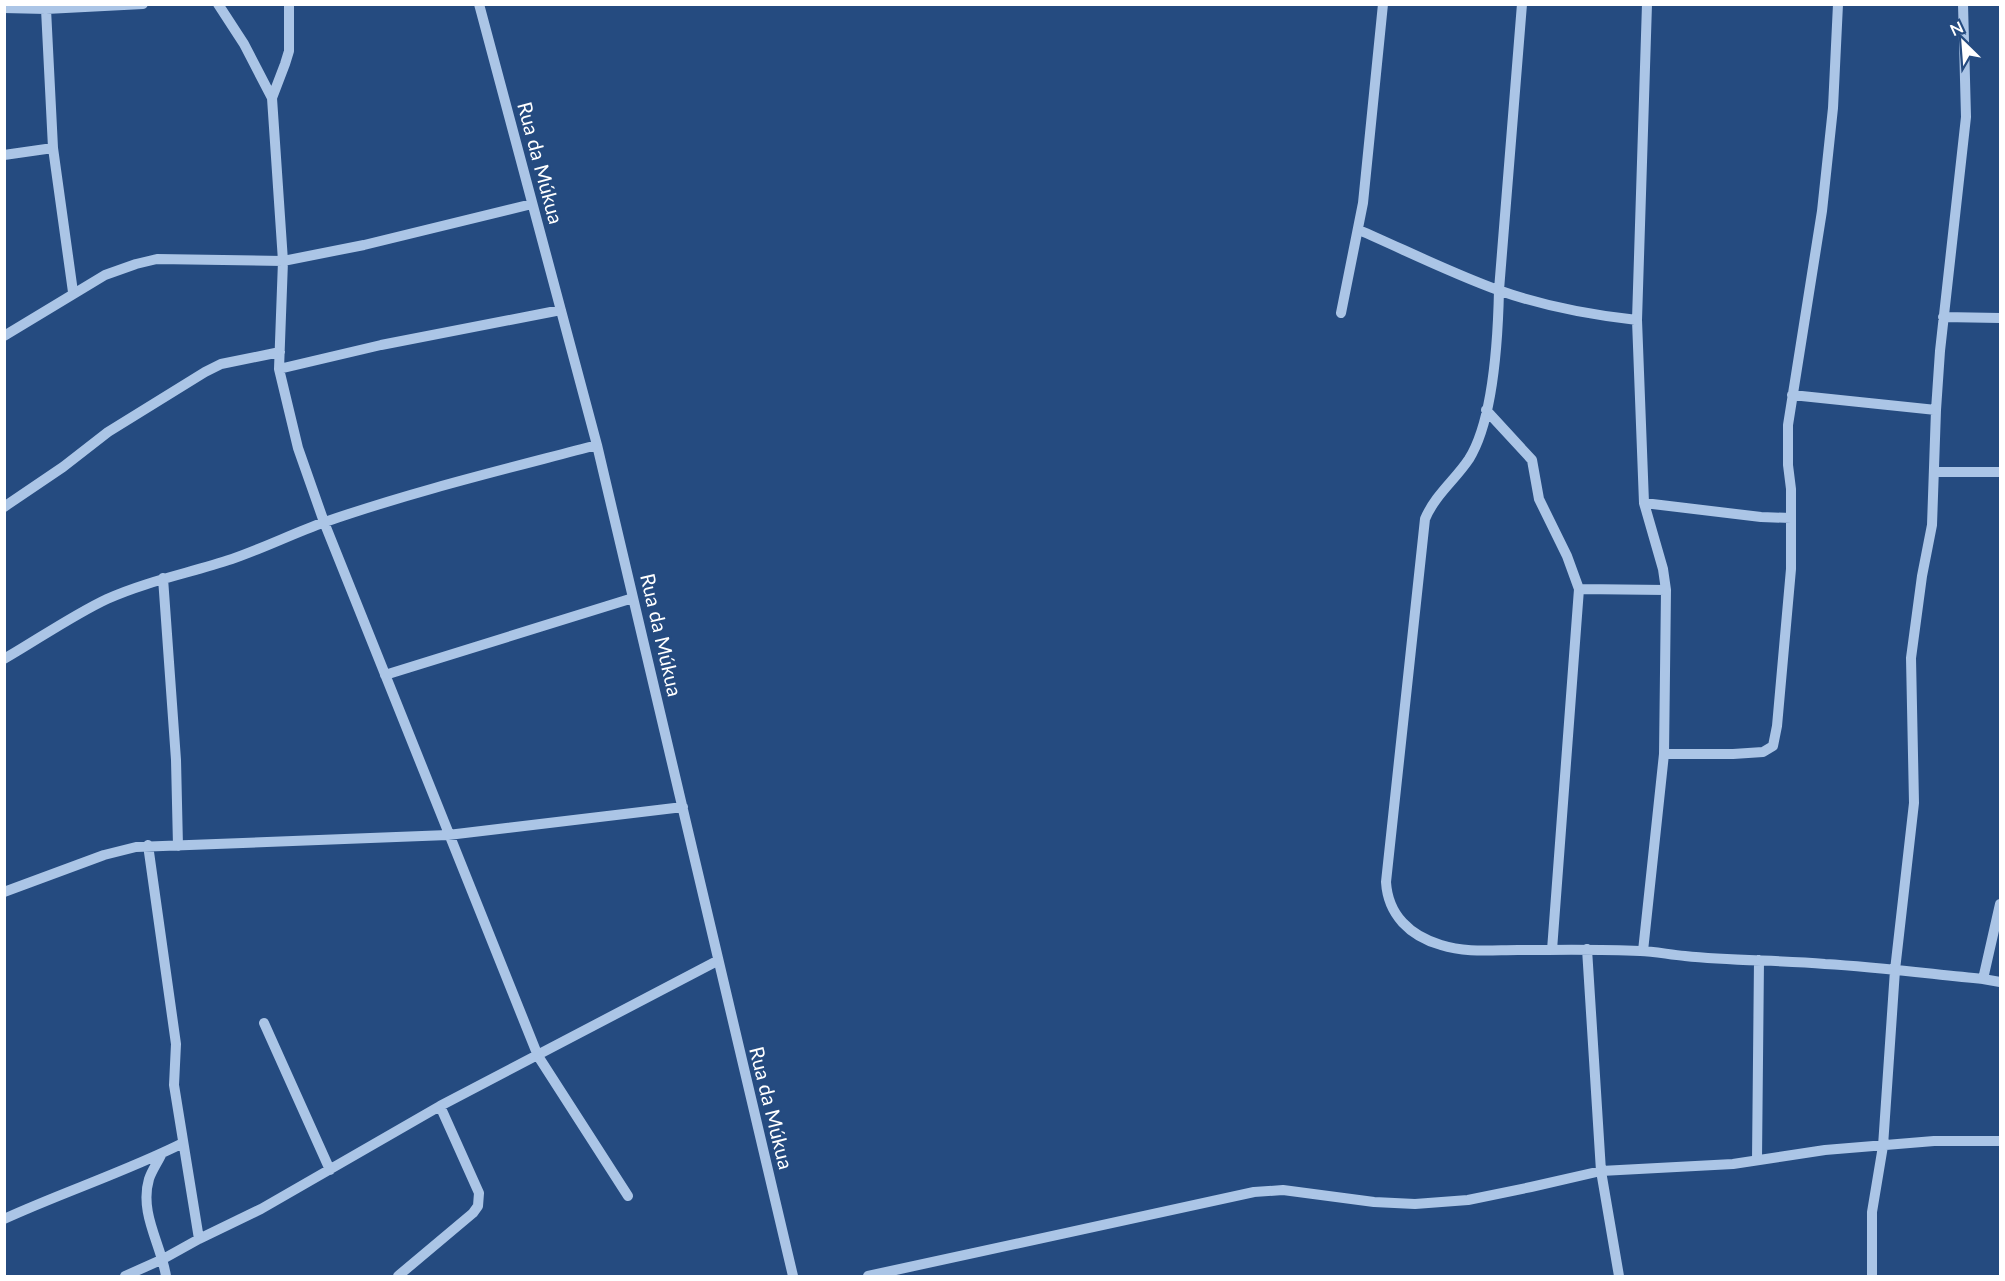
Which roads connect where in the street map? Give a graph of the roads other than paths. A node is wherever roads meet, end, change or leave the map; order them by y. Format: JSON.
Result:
{"nodes":[{"id":1,"x":143,"y":4,"type":"edge"},
{"id":2,"x":218,"y":4,"type":"edge"},
{"id":3,"x":289,"y":4,"type":"edge"},
{"id":4,"x":479,"y":4,"type":"edge"},
{"id":5,"x":1383,"y":4,"type":"edge"},
{"id":6,"x":1522,"y":4,"type":"edge"},
{"id":7,"x":1647,"y":4,"type":"edge"},
{"id":8,"x":1838,"y":4,"type":"edge"},
{"id":9,"x":1963,"y":4,"type":"edge"},
{"id":10,"x":4,"y":8,"type":"edge"},
{"id":11,"x":46,"y":9,"type":"junction"},
{"id":12,"x":272,"y":98,"type":"junction"},
{"id":13,"x":53,"y":148,"type":"junction"},
{"id":14,"x":4,"y":155,"type":"edge"},
{"id":15,"x":532,"y":204,"type":"junction"},
{"id":16,"x":1359,"y":230,"type":"junction"},
{"id":17,"x":283,"y":261,"type":"junction"},
{"id":18,"x":1499,"y":290,"type":"junction"},
{"id":19,"x":73,"y":292,"type":"junction"},
{"id":20,"x":561,"y":310,"type":"junction"},
{"id":21,"x":1341,"y":313,"type":"dead end"},
{"id":22,"x":1943,"y":317,"type":"junction"},
{"id":23,"x":2001,"y":318,"type":"edge"},
{"id":24,"x":1637,"y":320,"type":"junction"},
{"id":25,"x":4,"y":336,"type":"edge"},
{"id":26,"x":280,"y":352,"type":"junction"},
{"id":27,"x":279,"y":369,"type":"junction"},
{"id":28,"x":1792,"y":395,"type":"junction"},
{"id":29,"x":1486,"y":410,"type":"junction"},
{"id":30,"x":1936,"y":410,"type":"junction"},
{"id":31,"x":597,"y":445,"type":"junction"},
{"id":32,"x":1934,"y":472,"type":"junction"},
{"id":33,"x":2001,"y":472,"type":"edge"},
{"id":34,"x":1644,"y":502,"type":"junction"},
{"id":35,"x":4,"y":507,"type":"edge"},
{"id":36,"x":1791,"y":518,"type":"junction"},
{"id":37,"x":324,"y":522,"type":"junction"},
{"id":38,"x":163,"y":578,"type":"junction"},
{"id":39,"x":1579,"y":589,"type":"junction"},
{"id":40,"x":1666,"y":590,"type":"junction"},
{"id":41,"x":633,"y":598,"type":"junction"},
{"id":42,"x":4,"y":659,"type":"edge"},
{"id":43,"x":385,"y":675,"type":"junction"},
{"id":44,"x":1664,"y":754,"type":"junction"},
{"id":45,"x":684,"y":807,"type":"junction"},
{"id":46,"x":448,"y":835,"type":"junction"},
{"id":47,"x":148,"y":846,"type":"junction"},
{"id":48,"x":178,"y":846,"type":"junction"},
{"id":49,"x":4,"y":892,"type":"edge"},
{"id":50,"x":2001,"y":904,"type":"edge"},
{"id":51,"x":1587,"y":949,"type":"junction"},
{"id":52,"x":1552,"y":950,"type":"junction"},
{"id":53,"x":1643,"y":951,"type":"junction"},
{"id":54,"x":1759,"y":960,"type":"junction"},
{"id":55,"x":717,"y":961,"type":"junction"},
{"id":56,"x":1895,"y":970,"type":"junction"},
{"id":57,"x":1983,"y":979,"type":"junction"},
{"id":58,"x":2001,"y":982,"type":"edge"},
{"id":59,"x":264,"y":1023,"type":"dead end"},
{"id":60,"x":538,"y":1056,"type":"junction"},
{"id":61,"x":440,"y":1106,"type":"junction"},
{"id":62,"x":2001,"y":1141,"type":"edge"},
{"id":63,"x":183,"y":1143,"type":"junction"},
{"id":64,"x":1882,"y":1146,"type":"junction"},
{"id":65,"x":162,"y":1153,"type":"junction"},
{"id":66,"x":1757,"y":1161,"type":"junction"},
{"id":67,"x":330,"y":1170,"type":"junction"},
{"id":68,"x":1601,"y":1171,"type":"junction"},
{"id":69,"x":628,"y":1196,"type":"dead end"},
{"id":70,"x":4,"y":1219,"type":"edge"},
{"id":71,"x":199,"y":1239,"type":"junction"},
{"id":72,"x":163,"y":1259,"type":"junction"},
{"id":73,"x":125,"y":1276,"type":"edge"},
{"id":74,"x":166,"y":1276,"type":"edge"},
{"id":75,"x":398,"y":1276,"type":"edge"},
{"id":76,"x":793,"y":1276,"type":"edge"},
{"id":77,"x":868,"y":1276,"type":"edge"},
{"id":78,"x":1619,"y":1276,"type":"edge"},
{"id":79,"x":1872,"y":1276,"type":"edge"}],
"edges":[{"from":1,"to":11,"type":"street"},
{"from":2,"to":12,"type":"street"},
{"from":3,"to":12,"type":"street"},
{"from":4,"to":15,"type":"street","name":"Rua da Múkua"},
{"from":5,"to":16,"type":"street"},
{"from":6,"to":18,"type":"street"},
{"from":7,"to":24,"type":"street"},
{"from":8,"to":28,"type":"street"},
{"from":9,"to":22,"type":"street"},
{"from":10,"to":11,"type":"street"},
{"from":11,"to":13,"type":"street"},
{"from":12,"to":17,"type":"street"},
{"from":13,"to":14,"type":"street"},
{"from":13,"to":19,"type":"street"},
{"from":15,"to":17,"type":"street"},
{"from":15,"to":20,"type":"street","name":"Rua da Múkua"},
{"from":16,"to":18,"type":"street"},
{"from":16,"to":21,"type":"street"},
{"from":17,"to":19,"type":"street"},
{"from":17,"to":26,"type":"street"},
{"from":18,"to":24,"type":"street"},
{"from":18,"to":29,"type":"street"},
{"from":19,"to":25,"type":"street"},
{"from":20,"to":27,"type":"street"},
{"from":20,"to":31,"type":"street","name":"Rua da Múkua"},
{"from":22,"to":23,"type":"street"},
{"from":22,"to":30,"type":"street"},
{"from":24,"to":34,"type":"street"},
{"from":26,"to":27,"type":"street"},
{"from":26,"to":35,"type":"street"},
{"from":27,"to":37,"type":"street"},
{"from":28,"to":30,"type":"street"},
{"from":28,"to":36,"type":"street"},
{"from":29,"to":39,"type":"street"},
{"from":29,"to":52,"type":"street"},
{"from":30,"to":32,"type":"street"},
{"from":31,"to":37,"type":"street"},
{"from":31,"to":41,"type":"street","name":"Rua da Múkua"},
{"from":32,"to":33,"type":"street"},
{"from":32,"to":56,"type":"street"},
{"from":34,"to":36,"type":"street"},
{"from":34,"to":40,"type":"street"},
{"from":36,"to":44,"type":"street"},
{"from":37,"to":38,"type":"street"},
{"from":37,"to":43,"type":"street"},
{"from":38,"to":42,"type":"street"},
{"from":38,"to":48,"type":"street"},
{"from":39,"to":40,"type":"street"},
{"from":39,"to":52,"type":"street"},
{"from":40,"to":44,"type":"street"},
{"from":41,"to":43,"type":"street"},
{"from":41,"to":45,"type":"street","name":"Rua da Múkua"},
{"from":43,"to":46,"type":"street"},
{"from":44,"to":53,"type":"street"},
{"from":45,"to":46,"type":"street"},
{"from":45,"to":55,"type":"street","name":"Rua da Múkua"},
{"from":46,"to":48,"type":"street"},
{"from":46,"to":60,"type":"street"},
{"from":47,"to":48,"type":"street"},
{"from":47,"to":49,"type":"street"},
{"from":47,"to":63,"type":"street"},
{"from":50,"to":57,"type":"street"},
{"from":51,"to":52,"type":"street"},
{"from":51,"to":53,"type":"street"},
{"from":51,"to":68,"type":"street"},
{"from":53,"to":54,"type":"street"},
{"from":54,"to":56,"type":"street"},
{"from":54,"to":66,"type":"street"},
{"from":55,"to":60,"type":"street"},
{"from":55,"to":76,"type":"street","name":"Rua da Múkua"},
{"from":56,"to":57,"type":"street"},
{"from":56,"to":64,"type":"street"},
{"from":57,"to":58,"type":"street"},
{"from":59,"to":67,"type":"street"},
{"from":60,"to":61,"type":"street"},
{"from":60,"to":69,"type":"street"},
{"from":61,"to":67,"type":"street"},
{"from":61,"to":75,"type":"street"},
{"from":62,"to":64,"type":"street"},
{"from":63,"to":65,"type":"street"},
{"from":63,"to":71,"type":"street"},
{"from":64,"to":66,"type":"street"},
{"from":64,"to":79,"type":"street"},
{"from":65,"to":70,"type":"street"},
{"from":65,"to":72,"type":"street"},
{"from":66,"to":68,"type":"street"},
{"from":67,"to":71,"type":"street"},
{"from":68,"to":77,"type":"street"},
{"from":68,"to":78,"type":"street"},
{"from":71,"to":72,"type":"street"},
{"from":72,"to":73,"type":"street"},
{"from":72,"to":74,"type":"street"}]}
